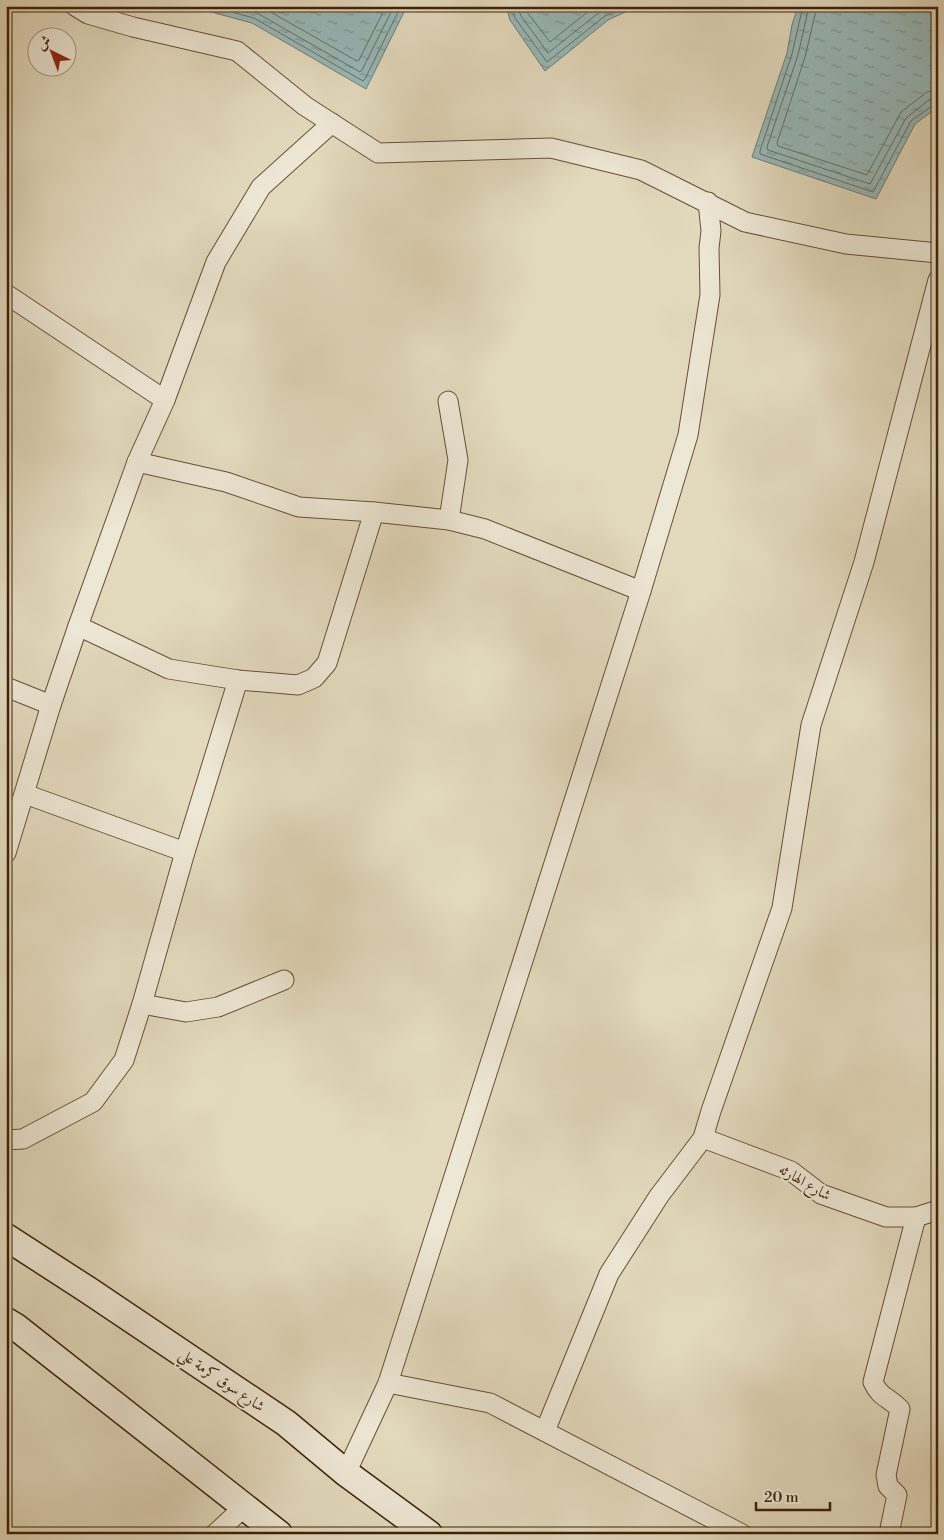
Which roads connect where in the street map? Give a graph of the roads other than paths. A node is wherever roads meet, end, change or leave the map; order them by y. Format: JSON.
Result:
{"nodes":[{"id":1,"x":75,"y":6,"type":"edge"},
{"id":2,"x":332,"y":123,"type":"junction"},
{"id":3,"x":708,"y":202,"type":"junction"},
{"id":4,"x":938,"y":253,"type":"edge"},
{"id":5,"x":938,"y":280,"type":"edge"},
{"id":6,"x":6,"y":294,"type":"edge"},
{"id":7,"x":165,"y":400,"type":"junction"},
{"id":8,"x":448,"y":401,"type":"dead end"},
{"id":9,"x":137,"y":462,"type":"junction"},
{"id":10,"x":374,"y":512,"type":"junction"},
{"id":11,"x":449,"y":520,"type":"junction"},
{"id":12,"x":641,"y":591,"type":"junction"},
{"id":13,"x":78,"y":626,"type":"junction"},
{"id":14,"x":238,"y":680,"type":"junction"},
{"id":15,"x":6,"y":687,"type":"edge"},
{"id":16,"x":51,"y":705,"type":"junction"},
{"id":17,"x":25,"y":794,"type":"junction"},
{"id":18,"x":185,"y":852,"type":"junction"},
{"id":19,"x":6,"y":853,"type":"edge"},
{"id":20,"x":284,"y":980,"type":"dead end"},
{"id":21,"x":142,"y":1004,"type":"junction"},
{"id":22,"x":703,"y":1138,"type":"junction"},
{"id":23,"x":6,"y":1140,"type":"edge"},
{"id":24,"x":938,"y":1210,"type":"edge"},
{"id":25,"x":916,"y":1217,"type":"junction"},
{"id":26,"x":6,"y":1237,"type":"edge"},
{"id":27,"x":6,"y":1321,"type":"edge"},
{"id":28,"x":388,"y":1383,"type":"junction"},
{"id":29,"x":545,"y":1431,"type":"junction"},
{"id":30,"x":346,"y":1473,"type":"junction"},
{"id":31,"x":244,"y":1507,"type":"junction"},
{"id":32,"x":215,"y":1534,"type":"edge"},
{"id":33,"x":279,"y":1534,"type":"edge"},
{"id":34,"x":429,"y":1534,"type":"edge"},
{"id":35,"x":742,"y":1534,"type":"edge"},
{"id":36,"x":889,"y":1534,"type":"edge"}],
"edges":[{"from":1,"to":2,"type":"street"},
{"from":2,"to":3,"type":"street"},
{"from":2,"to":7,"type":"street"},
{"from":3,"to":4,"type":"street"},
{"from":3,"to":12,"type":"street"},
{"from":5,"to":22,"type":"street"},
{"from":6,"to":7,"type":"street"},
{"from":7,"to":9,"type":"street"},
{"from":8,"to":11,"type":"street"},
{"from":9,"to":10,"type":"street"},
{"from":9,"to":13,"type":"street"},
{"from":10,"to":11,"type":"street"},
{"from":10,"to":14,"type":"street"},
{"from":11,"to":12,"type":"street"},
{"from":12,"to":28,"type":"street"},
{"from":13,"to":14,"type":"street"},
{"from":13,"to":16,"type":"street"},
{"from":14,"to":18,"type":"street"},
{"from":15,"to":16,"type":"street"},
{"from":16,"to":17,"type":"street"},
{"from":17,"to":18,"type":"street"},
{"from":17,"to":19,"type":"street"},
{"from":18,"to":21,"type":"street"},
{"from":20,"to":21,"type":"street"},
{"from":21,"to":23,"type":"street"},
{"from":22,"to":25,"type":"street","name":"شارع الهارثه"},
{"from":22,"to":29,"type":"street"},
{"from":24,"to":25,"type":"street","name":"شارع الهارثه"},
{"from":25,"to":36,"type":"street"},
{"from":26,"to":30,"type":"main road","name":"شارع سوق كرمة علي"},
{"from":27,"to":31,"type":"main road"},
{"from":28,"to":29,"type":"street"},
{"from":28,"to":30,"type":"street"},
{"from":29,"to":35,"type":"street"},
{"from":30,"to":34,"type":"main road","name":"شارع سوق كرمة علي"},
{"from":31,"to":32,"type":"street"},
{"from":31,"to":33,"type":"main road"}]}
